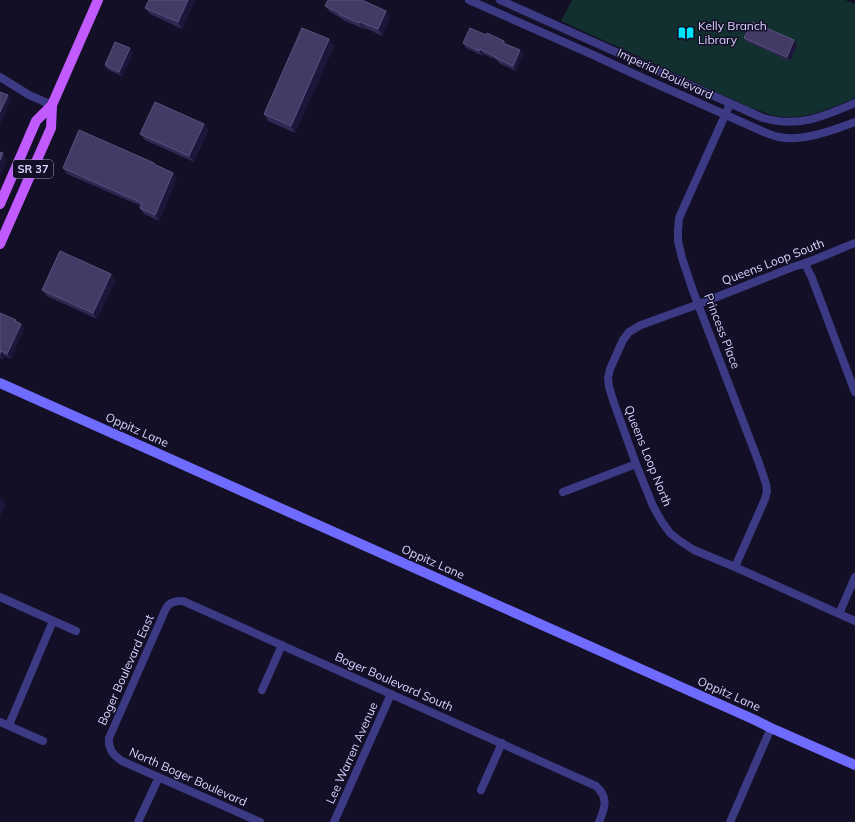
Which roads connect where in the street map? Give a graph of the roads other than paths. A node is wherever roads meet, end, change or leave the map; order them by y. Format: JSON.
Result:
{"nodes":[{"id":1,"x":98,"y":0,"type":"edge"},
{"id":2,"x":469,"y":0,"type":"edge"},
{"id":3,"x":500,"y":0,"type":"edge"},
{"id":4,"x":0,"y":77,"type":"edge"},
{"id":5,"x":855,"y":103,"type":"edge"},
{"id":6,"x":730,"y":104,"type":"junction"},
{"id":7,"x":52,"y":105,"type":"junction"},
{"id":8,"x":725,"y":115,"type":"junction"},
{"id":9,"x":855,"y":122,"type":"edge"},
{"id":10,"x":0,"y":204,"type":"edge"},
{"id":11,"x":855,"y":243,"type":"edge"},
{"id":12,"x":0,"y":244,"type":"edge"},
{"id":13,"x":806,"y":264,"type":"junction"},
{"id":14,"x":699,"y":304,"type":"junction"},
{"id":15,"x":0,"y":383,"type":"edge"},
{"id":16,"x":855,"y":392,"type":"edge"},
{"id":17,"x":636,"y":464,"type":"junction"},
{"id":18,"x":562,"y":492,"type":"dead end"},
{"id":19,"x":735,"y":567,"type":"junction"},
{"id":20,"x":855,"y":578,"type":"edge"},
{"id":21,"x":0,"y":597,"type":"edge"},
{"id":22,"x":170,"y":603,"type":"joint"},
{"id":23,"x":839,"y":614,"type":"junction"},
{"id":24,"x":53,"y":621,"type":"junction"},
{"id":25,"x":855,"y":621,"type":"edge"},
{"id":26,"x":76,"y":631,"type":"dead end"},
{"id":27,"x":282,"y":645,"type":"junction"},
{"id":28,"x":262,"y":690,"type":"dead end"},
{"id":29,"x":391,"y":694,"type":"junction"},
{"id":30,"x":0,"y":722,"type":"edge"},
{"id":31,"x":9,"y":725,"type":"junction"},
{"id":32,"x":771,"y":728,"type":"junction"},
{"id":33,"x":43,"y":741,"type":"dead end"},
{"id":34,"x":502,"y":743,"type":"junction"},
{"id":35,"x":110,"y":749,"type":"joint"},
{"id":36,"x":855,"y":765,"type":"edge"},
{"id":37,"x":159,"y":777,"type":"junction"},
{"id":38,"x":481,"y":790,"type":"dead end"},
{"id":39,"x":138,"y":822,"type":"edge"},
{"id":40,"x":260,"y":822,"type":"edge"},
{"id":41,"x":334,"y":822,"type":"edge"},
{"id":42,"x":599,"y":822,"type":"edge"},
{"id":43,"x":730,"y":822,"type":"edge"}],
"edges":[{"from":1,"to":7,"type":"main road","number":"SR 37"},
{"from":2,"to":8,"type":"street","name":"Imperial Boulevard"},
{"from":3,"to":6,"type":"street","name":"Imperial Boulevard"},
{"from":4,"to":7,"type":"street"},
{"from":5,"to":6,"type":"street","name":"Imperial Boulevard"},
{"from":6,"to":8,"type":"street","name":"Princess Place"},
{"from":7,"to":10,"type":"main road","number":"SR 37"},
{"from":7,"to":12,"type":"main road","number":"SR 37"},
{"from":8,"to":9,"type":"street","name":"Imperial Boulevard"},
{"from":8,"to":14,"type":"street","name":"Princess Place"},
{"from":11,"to":13,"type":"street","name":"Queens Loop South"},
{"from":13,"to":14,"type":"street","name":"Queens Loop South"},
{"from":13,"to":16,"type":"street"},
{"from":14,"to":17,"type":"street","name":"Queens Loop North"},
{"from":14,"to":19,"type":"street","name":"Princess Place"},
{"from":15,"to":32,"type":"street","name":"Oppitz Lane"},
{"from":17,"to":18,"type":"street"},
{"from":17,"to":19,"type":"street","name":"Queens Loop North"},
{"from":19,"to":23,"type":"street","name":"Queens Loop North"},
{"from":20,"to":23,"type":"street"},
{"from":21,"to":24,"type":"street"},
{"from":22,"to":27,"type":"street","name":"Boger Boulevard South"},
{"from":22,"to":35,"type":"street","name":"Boger Boulevard East"},
{"from":23,"to":25,"type":"street","name":"Queens Loop North"},
{"from":24,"to":26,"type":"street"},
{"from":24,"to":31,"type":"street"},
{"from":27,"to":28,"type":"street"},
{"from":27,"to":29,"type":"street","name":"Boger Boulevard South"},
{"from":29,"to":34,"type":"street","name":"Boger Boulevard South"},
{"from":29,"to":41,"type":"street","name":"Lee Warren Avenue"},
{"from":30,"to":31,"type":"street"},
{"from":31,"to":33,"type":"street"},
{"from":32,"to":36,"type":"street","name":"Oppitz Lane"},
{"from":32,"to":43,"type":"street"},
{"from":34,"to":38,"type":"street"},
{"from":34,"to":42,"type":"street","name":"Boger Boulevard South"},
{"from":35,"to":37,"type":"street","name":"North Boger Boulevard"},
{"from":37,"to":39,"type":"street"},
{"from":37,"to":40,"type":"street","name":"North Boger Boulevard"}]}
